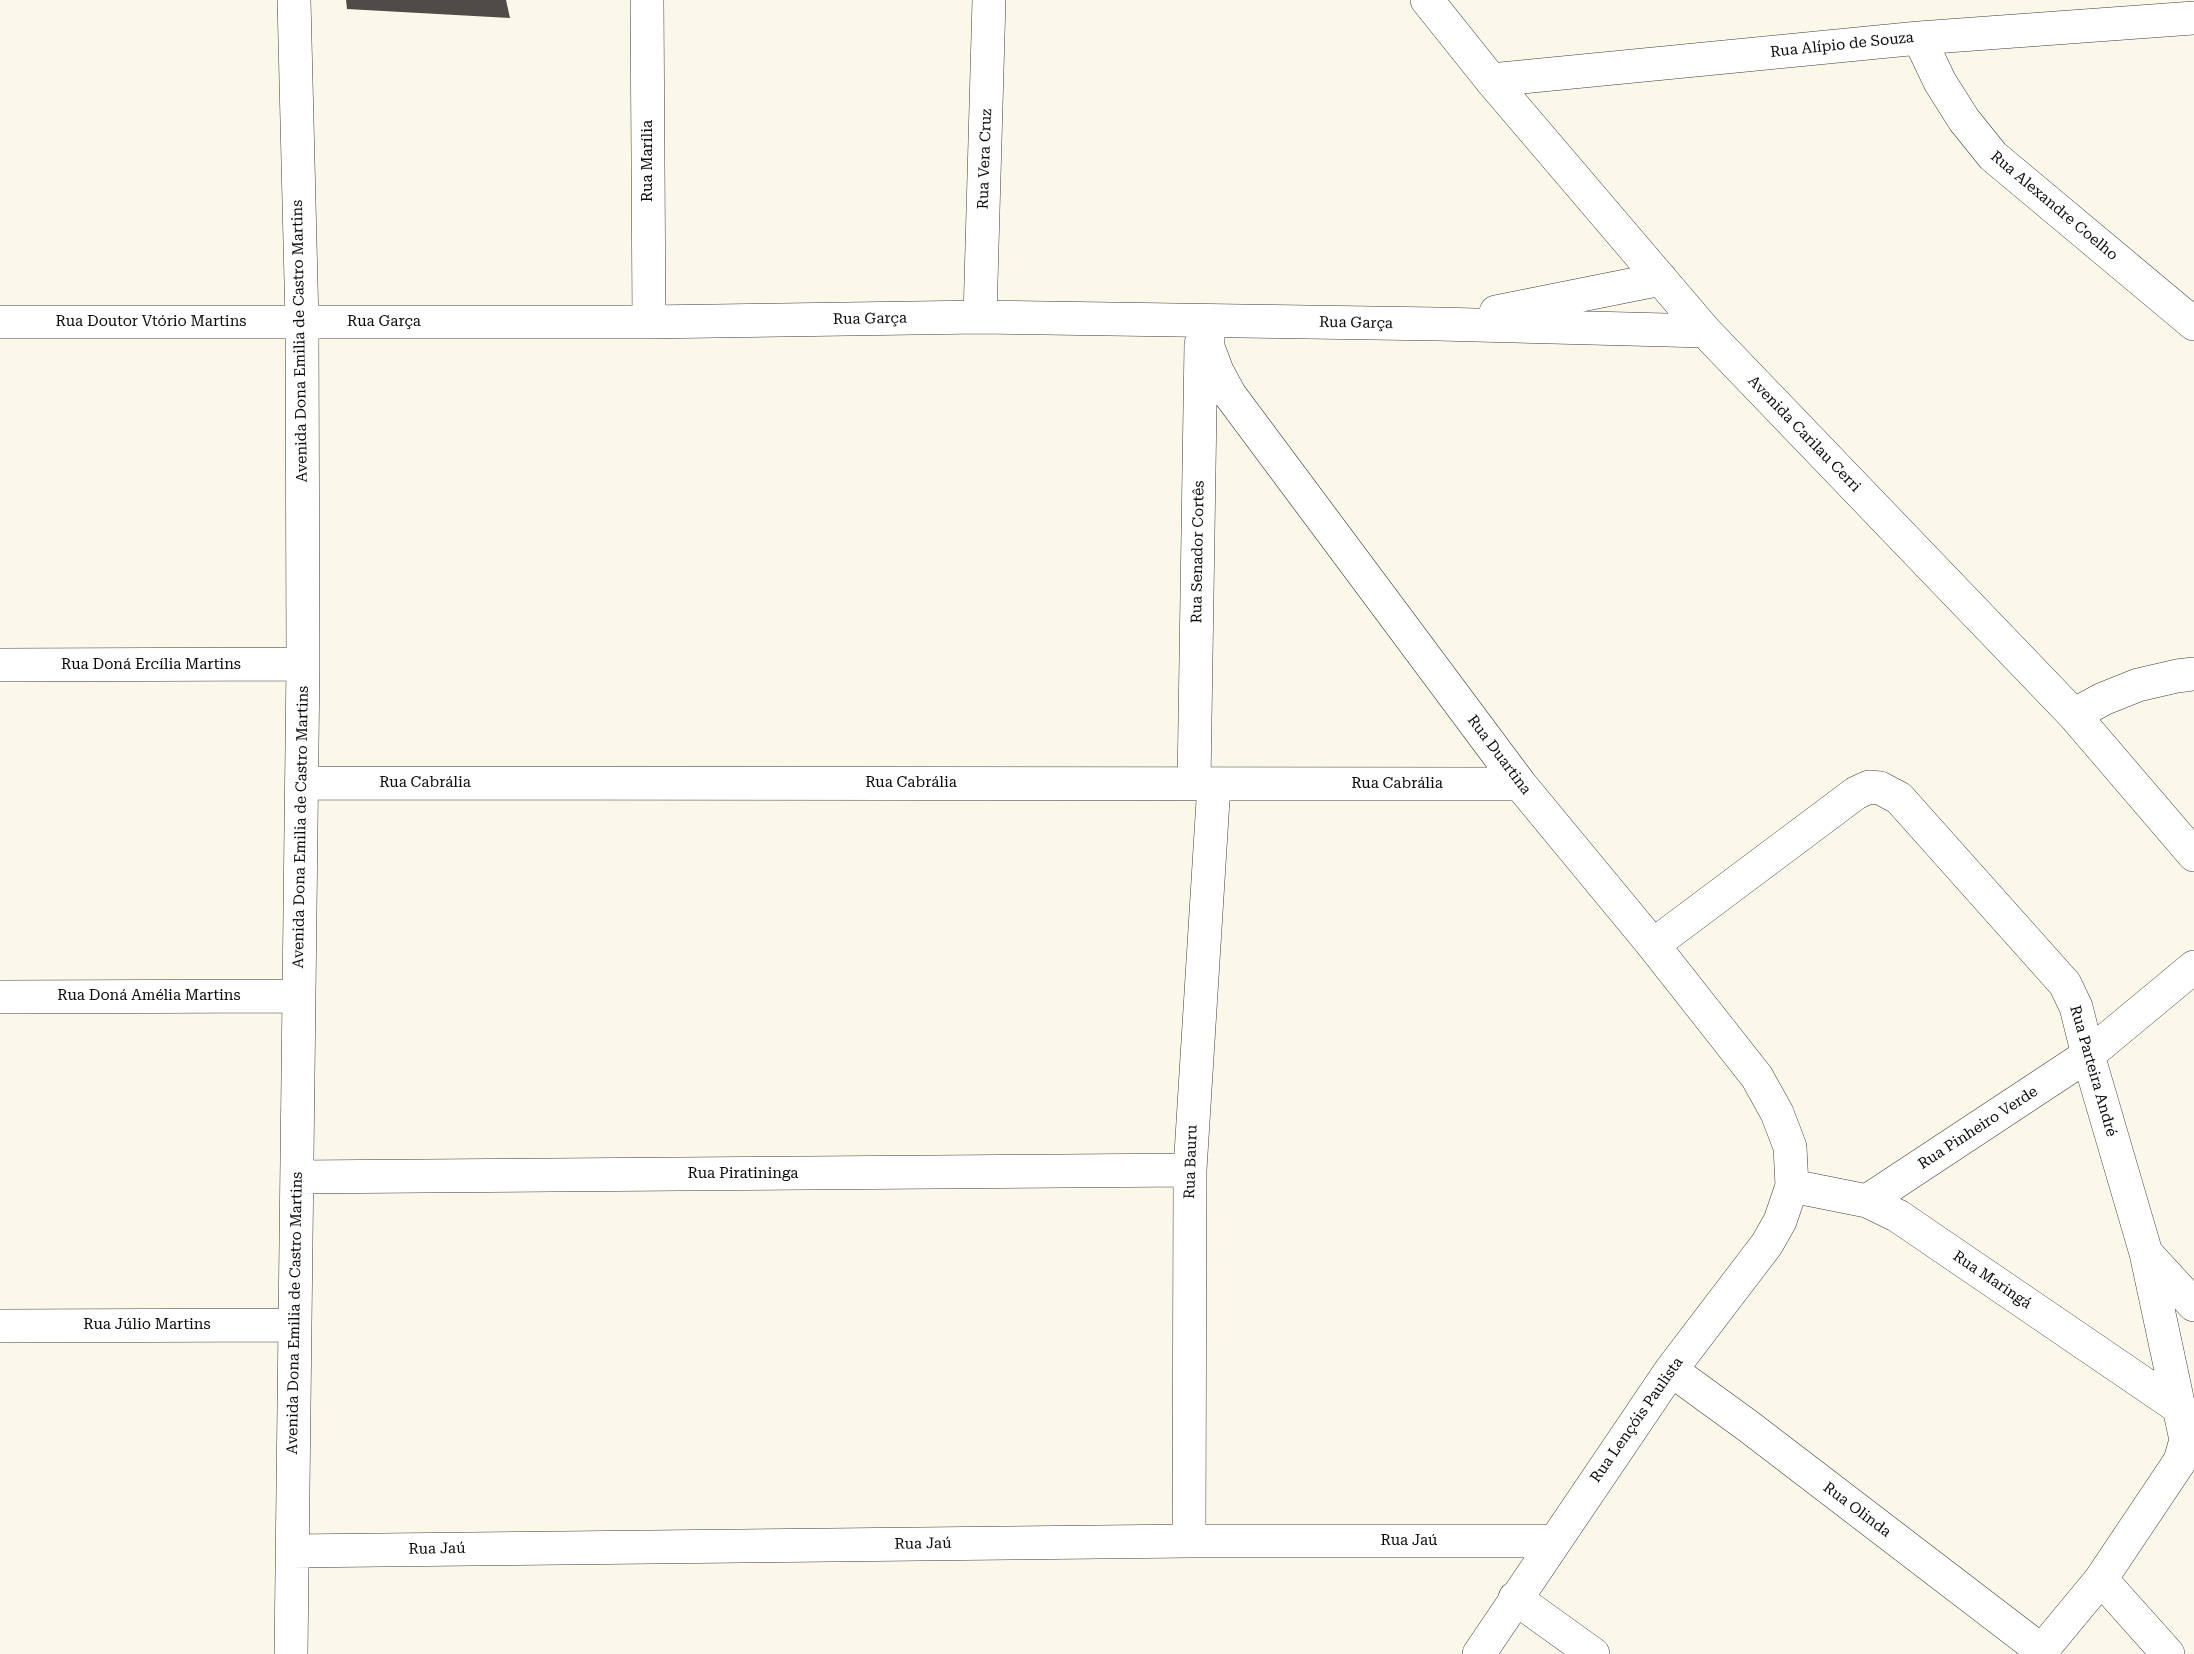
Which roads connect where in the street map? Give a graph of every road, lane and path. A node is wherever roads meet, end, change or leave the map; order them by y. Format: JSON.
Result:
{"nodes":[{"id":1,"x":294,"y":0,"type":"edge"},
{"id":2,"x":647,"y":0,"type":"edge"},
{"id":3,"x":989,"y":0,"type":"edge"},
{"id":4,"x":1427,"y":0,"type":"edge"},
{"id":5,"x":2194,"y":18,"type":"edge"},
{"id":6,"x":1918,"y":38,"type":"junction"},
{"id":7,"x":1491,"y":80,"type":"junction"},
{"id":8,"x":1661,"y":279,"type":"junction"},
{"id":9,"x":980,"y":317,"type":"junction"},
{"id":10,"x":302,"y":321,"type":"junction"},
{"id":11,"x":1205,"y":321,"type":"junction"},
{"id":12,"x":0,"y":322,"type":"edge"},
{"id":13,"x":649,"y":322,"type":"junction"},
{"id":14,"x":1438,"y":324,"type":"junction"},
{"id":15,"x":2194,"y":324,"type":"edge"},
{"id":16,"x":1705,"y":331,"type":"junction"},
{"id":17,"x":303,"y":664,"type":"junction"},
{"id":18,"x":0,"y":665,"type":"edge"},
{"id":19,"x":2194,"y":674,"type":"edge"},
{"id":20,"x":2074,"y":715,"type":"junction"},
{"id":21,"x":302,"y":783,"type":"junction"},
{"id":22,"x":1204,"y":783,"type":"junction"},
{"id":23,"x":1520,"y":784,"type":"junction"},
{"id":24,"x":2194,"y":855,"type":"edge"},
{"id":25,"x":1653,"y":945,"type":"junction"},
{"id":26,"x":2194,"y":967,"type":"edge"},
{"id":27,"x":298,"y":996,"type":"junction"},
{"id":28,"x":0,"y":997,"type":"edge"},
{"id":29,"x":2088,"y":1055,"type":"junction"},
{"id":30,"x":1190,"y":1170,"type":"junction"},
{"id":31,"x":297,"y":1177,"type":"junction"},
{"id":32,"x":1792,"y":1186,"type":"junction"},
{"id":33,"x":1867,"y":1201,"type":"junction"},
{"id":34,"x":2146,"y":1253,"type":"junction"},
{"id":35,"x":2194,"y":1305,"type":"edge"},
{"id":36,"x":295,"y":1325,"type":"junction"},
{"id":37,"x":0,"y":1326,"type":"edge"},
{"id":38,"x":1671,"y":1370,"type":"junction"},
{"id":39,"x":2178,"y":1407,"type":"junction"},
{"id":40,"x":1189,"y":1541,"type":"junction"},
{"id":41,"x":1554,"y":1541,"type":"junction"},
{"id":42,"x":292,"y":1551,"type":"junction"},
{"id":43,"x":2102,"y":1579,"type":"junction"},
{"id":44,"x":1515,"y":1598,"type":"junction"},
{"id":45,"x":2041,"y":1653,"type":"edge"},
{"id":46,"x":291,"y":1654,"type":"edge"},
{"id":47,"x":1479,"y":1654,"type":"edge"},
{"id":48,"x":1593,"y":1654,"type":"edge"},
{"id":49,"x":2168,"y":1654,"type":"edge"}],
"edges":[{"from":1,"to":10,"type":"street","name":"Avenida Dona Emilia de Castro Martins"},
{"from":2,"to":13,"type":"street","name":"Rua Marília"},
{"from":3,"to":9,"type":"street","name":"Rua Vera Cruz"},
{"from":4,"to":7,"type":"street","name":"Avenida Carilau Cerri"},
{"from":5,"to":6,"type":"street","name":"Rua Alípio de Souza"},
{"from":6,"to":7,"type":"street","name":"Rua Alípio de Souza"},
{"from":6,"to":15,"type":"street","name":"Rua Alexandre Coelho"},
{"from":7,"to":8,"type":"street","name":"Avenida Carilau Cerri"},
{"from":8,"to":14,"type":"street","name":"Rua Garça"},
{"from":8,"to":16,"type":"street","name":"Avenida Carilau Cerri"},
{"from":9,"to":11,"type":"street","name":"Rua Garça"},
{"from":9,"to":13,"type":"street","name":"Rua Garça"},
{"from":10,"to":12,"type":"street","name":"Rua Doutor Vtório Martins"},
{"from":10,"to":13,"type":"street","name":"Rua Garça"},
{"from":10,"to":17,"type":"street","name":"Avenida Dona Emilia de Castro Martins"},
{"from":11,"to":14,"type":"street","name":"Rua Garça"},
{"from":11,"to":22,"type":"street","name":"Rua Senador Cortês"},
{"from":11,"to":23,"type":"street","name":"Rua Duartina"},
{"from":14,"to":16,"type":"street","name":"Rua Garça"},
{"from":16,"to":20,"type":"street","name":"Avenida Carilau Cerri"},
{"from":17,"to":18,"type":"street","name":"Rua Doná Ercília Martins"},
{"from":17,"to":21,"type":"street","name":"Avenida Dona Emilia de Castro Martins"},
{"from":19,"to":20,"type":"street"},
{"from":20,"to":24,"type":"street","name":"Avenida Carilau Cerri"},
{"from":21,"to":22,"type":"street","name":"Rua Cabrália"},
{"from":21,"to":27,"type":"street","name":"Avenida Dona Emilia de Castro Martins"},
{"from":22,"to":23,"type":"street","name":"Rua Cabrália"},
{"from":22,"to":30,"type":"street","name":"Rua Bauru"},
{"from":23,"to":25,"type":"street","name":"Rua Duartina"},
{"from":25,"to":29,"type":"street","name":"Rua Parteira André"},
{"from":25,"to":32,"type":"street","name":"Rua Duartina"},
{"from":26,"to":29,"type":"street","name":"Rua Pinheiro Verde"},
{"from":27,"to":28,"type":"street","name":"Rua Doná Amélia Martins"},
{"from":27,"to":31,"type":"street","name":"Avenida Dona Emilia de Castro Martins"},
{"from":29,"to":33,"type":"street","name":"Rua Pinheiro Verde"},
{"from":29,"to":34,"type":"street","name":"Rua Parteira André"},
{"from":30,"to":31,"type":"street","name":"Rua Piratininga"},
{"from":30,"to":40,"type":"street","name":"Rua Bauru"},
{"from":31,"to":36,"type":"street","name":"Avenida Dona Emilia de Castro Martins"},
{"from":32,"to":33,"type":"street","name":"Rua Maringá"},
{"from":32,"to":38,"type":"street","name":"Rua Lençóis Paulista"},
{"from":33,"to":39,"type":"street","name":"Rua Maringá"},
{"from":34,"to":35,"type":"street"},
{"from":34,"to":39,"type":"street","name":"Rua Parteira André"},
{"from":36,"to":37,"type":"street","name":"Rua Júlio Martins"},
{"from":36,"to":42,"type":"street","name":"Avenida Dona Emilia de Castro Martins"},
{"from":38,"to":41,"type":"street","name":"Rua Lençóis Paulista"},
{"from":38,"to":45,"type":"street","name":"Rua Olinda"},
{"from":39,"to":43,"type":"street","name":"Rua Parteira André"},
{"from":40,"to":41,"type":"street","name":"Rua Jaú"},
{"from":40,"to":42,"type":"street","name":"Rua Jaú"},
{"from":41,"to":44,"type":"street","name":"Rua Lençóis Paulista"},
{"from":42,"to":46,"type":"street","name":"Avenida Dona Emilia de Castro Martins"},
{"from":43,"to":45,"type":"street","name":"Rua Parteira André"},
{"from":43,"to":49,"type":"street"},
{"from":44,"to":47,"type":"street","name":"Rua Lençóis Paulista"},
{"from":44,"to":48,"type":"street"}]}
